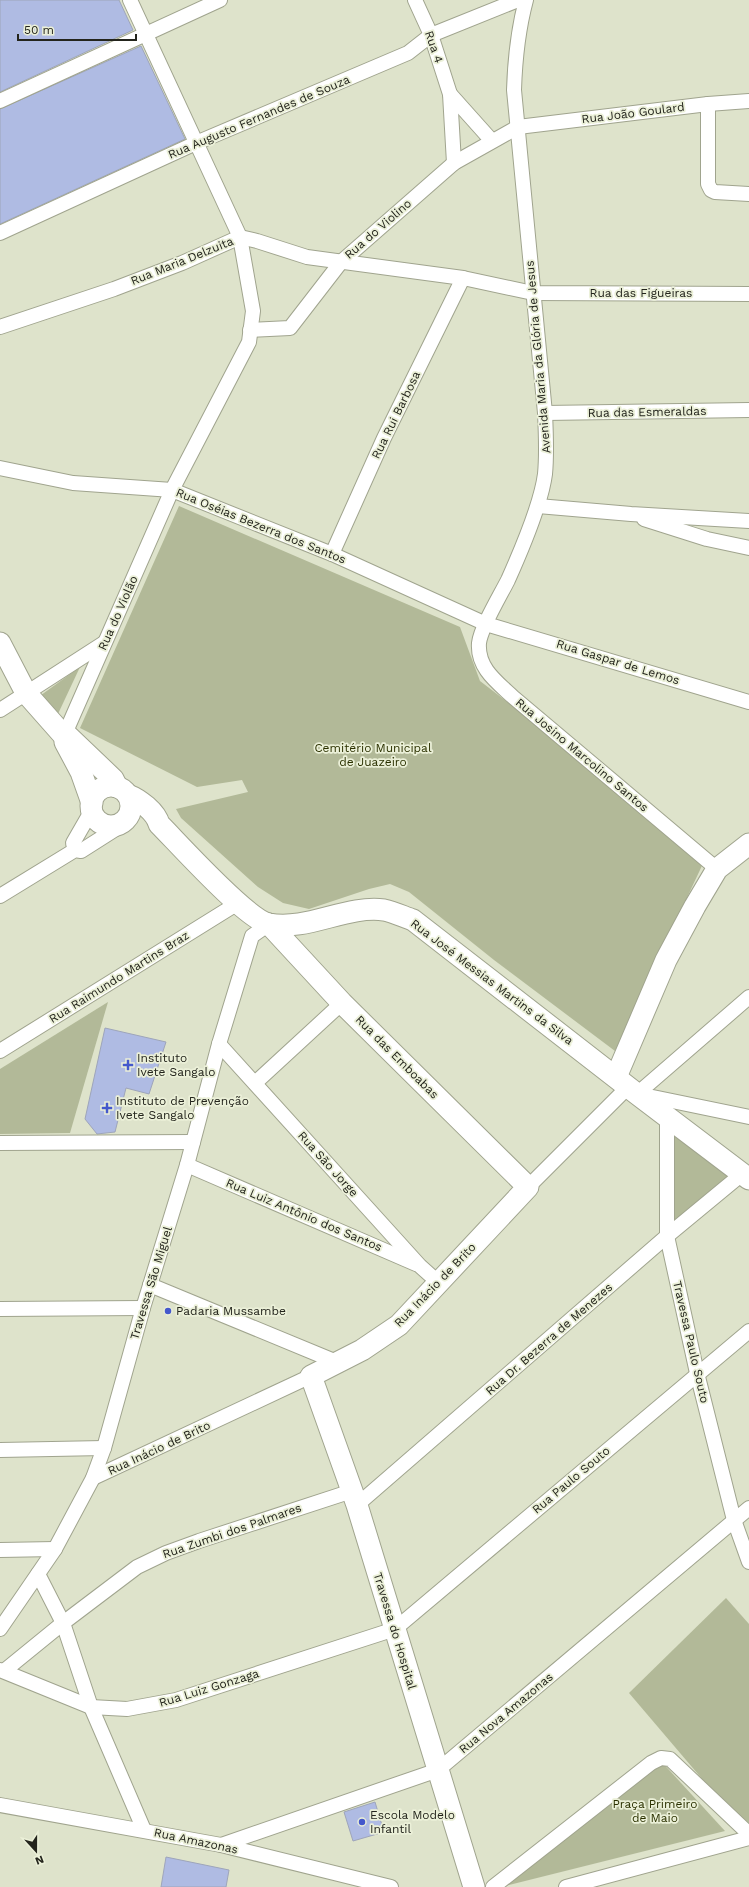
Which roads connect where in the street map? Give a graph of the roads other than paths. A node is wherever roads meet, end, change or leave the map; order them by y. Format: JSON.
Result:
{"nodes":[{"id":1,"x":130,"y":0,"type":"edge"},
{"id":2,"x":220,"y":0,"type":"edge"},
{"id":3,"x":415,"y":0,"type":"edge"},
{"id":4,"x":518,"y":0,"type":"edge"},
{"id":5,"x":526,"y":0,"type":"edge"},
{"id":6,"x":146,"y":35,"type":"junction"},
{"id":7,"x":431,"y":35,"type":"junction"},
{"id":8,"x":450,"y":94,"type":"junction"},
{"id":9,"x":0,"y":101,"type":"edge"},
{"id":10,"x":749,"y":101,"type":"edge"},
{"id":11,"x":708,"y":104,"type":"junction"},
{"id":12,"x":518,"y":127,"type":"junction"},
{"id":13,"x":492,"y":141,"type":"junction"},
{"id":14,"x":196,"y":143,"type":"junction"},
{"id":15,"x":454,"y":163,"type":"junction"},
{"id":16,"x":749,"y":194,"type":"edge"},
{"id":17,"x":0,"y":233,"type":"edge"},
{"id":18,"x":240,"y":237,"type":"junction"},
{"id":19,"x":341,"y":262,"type":"junction"},
{"id":20,"x":463,"y":278,"type":"junction"},
{"id":21,"x":533,"y":293,"type":"junction"},
{"id":22,"x":749,"y":294,"type":"edge"},
{"id":23,"x":0,"y":327,"type":"edge"},
{"id":24,"x":250,"y":330,"type":"junction"},
{"id":25,"x":749,"y":410,"type":"edge"},
{"id":26,"x":545,"y":413,"type":"junction"},
{"id":27,"x":0,"y":468,"type":"edge"},
{"id":28,"x":172,"y":490,"type":"junction"},
{"id":29,"x":538,"y":506,"type":"junction"},
{"id":30,"x":631,"y":514,"type":"junction"},
{"id":31,"x":749,"y":521,"type":"edge"},
{"id":32,"x":749,"y":548,"type":"edge"},
{"id":33,"x":332,"y":554,"type":"junction"},
{"id":34,"x":486,"y":624,"type":"junction"},
{"id":35,"x":0,"y":643,"type":"edge"},
{"id":36,"x":104,"y":643,"type":"junction"},
{"id":37,"x":26,"y":693,"type":"junction"},
{"id":38,"x":749,"y":702,"type":"edge"},
{"id":39,"x":0,"y":710,"type":"edge"},
{"id":40,"x":64,"y":736,"type":"junction"},
{"id":41,"x":122,"y":791,"type":"junction"},
{"id":42,"x":92,"y":807,"type":"junction"},
{"id":43,"x":122,"y":822,"type":"junction"},
{"id":44,"x":159,"y":824,"type":"junction"},
{"id":45,"x":749,"y":844,"type":"edge"},
{"id":46,"x":75,"y":850,"type":"junction"},
{"id":47,"x":718,"y":869,"type":"junction"},
{"id":48,"x":0,"y":896,"type":"edge"},
{"id":49,"x":238,"y":903,"type":"junction"},
{"id":50,"x":269,"y":924,"type":"junction"},
{"id":51,"x":749,"y":997,"type":"edge"},
{"id":52,"x":342,"y":1003,"type":"junction"},
{"id":53,"x":219,"y":1044,"type":"junction"},
{"id":54,"x":0,"y":1051,"type":"edge"},
{"id":55,"x":255,"y":1083,"type":"junction"},
{"id":56,"x":627,"y":1086,"type":"junction"},
{"id":57,"x":667,"y":1116,"type":"junction"},
{"id":58,"x":749,"y":1118,"type":"edge"},
{"id":59,"x":193,"y":1142,"type":"junction"},
{"id":60,"x":0,"y":1144,"type":"edge"},
{"id":61,"x":187,"y":1165,"type":"junction"},
{"id":62,"x":746,"y":1176,"type":"edge"},
{"id":63,"x":528,"y":1187,"type":"junction"},
{"id":64,"x":667,"y":1236,"type":"junction"},
{"id":65,"x":420,"y":1266,"type":"junction"},
{"id":66,"x":439,"y":1283,"type":"junction"},
{"id":67,"x":150,"y":1285,"type":"junction"},
{"id":68,"x":143,"y":1308,"type":"junction"},
{"id":69,"x":0,"y":1309,"type":"edge"},
{"id":70,"x":749,"y":1331,"type":"edge"},
{"id":71,"x":339,"y":1363,"type":"junction"},
{"id":72,"x":697,"y":1373,"type":"junction"},
{"id":73,"x":311,"y":1376,"type":"junction"},
{"id":74,"x":104,"y":1448,"type":"junction"},
{"id":75,"x":0,"y":1450,"type":"edge"},
{"id":76,"x":93,"y":1478,"type":"junction"},
{"id":77,"x":355,"y":1498,"type":"junction"},
{"id":78,"x":749,"y":1508,"type":"edge"},
{"id":79,"x":734,"y":1520,"type":"junction"},
{"id":80,"x":55,"y":1549,"type":"junction"},
{"id":81,"x":0,"y":1550,"type":"edge"},
{"id":82,"x":749,"y":1562,"type":"edge"},
{"id":83,"x":38,"y":1574,"type":"junction"},
{"id":84,"x":63,"y":1623,"type":"junction"},
{"id":85,"x":0,"y":1629,"type":"edge"},
{"id":86,"x":395,"y":1630,"type":"junction"},
{"id":87,"x":2,"y":1671,"type":"edge"},
{"id":88,"x":91,"y":1707,"type":"junction"},
{"id":89,"x":438,"y":1770,"type":"junction"},
{"id":90,"x":0,"y":1805,"type":"edge"},
{"id":91,"x":144,"y":1830,"type":"junction"},
{"id":92,"x":749,"y":1834,"type":"edge"},
{"id":93,"x":749,"y":1838,"type":"edge"},
{"id":94,"x":221,"y":1845,"type":"junction"},
{"id":95,"x":391,"y":1887,"type":"edge"},
{"id":96,"x":474,"y":1887,"type":"edge"},
{"id":97,"x":493,"y":1887,"type":"edge"},
{"id":98,"x":566,"y":1887,"type":"edge"}],
"edges":[{"from":1,"to":6,"type":"street","name":"Rua do Violão"},
{"from":2,"to":6,"type":"street"},
{"from":3,"to":7,"type":"street","name":"Rua 4"},
{"from":4,"to":7,"type":"street","name":"Rua Augusto Fernandes de Souza"},
{"from":5,"to":12,"type":"street","name":"Avenida Maria da Glória de Jesus"},
{"from":6,"to":9,"type":"street"},
{"from":6,"to":14,"type":"street","name":"Rua do Violão"},
{"from":7,"to":8,"type":"street","name":"Rua 4"},
{"from":7,"to":14,"type":"street","name":"Rua Augusto Fernandes de Souza"},
{"from":8,"to":13,"type":"street","name":"Rua 4"},
{"from":8,"to":15,"type":"street","name":"Rua 4"},
{"from":10,"to":11,"type":"street","name":"Rua João Goulard"},
{"from":11,"to":12,"type":"street","name":"Rua João Goulard"},
{"from":11,"to":16,"type":"street"},
{"from":12,"to":13,"type":"street","name":"Rua do Violino"},
{"from":12,"to":21,"type":"street","name":"Avenida Maria da Glória de Jesus"},
{"from":13,"to":15,"type":"street","name":"Rua do Violino"},
{"from":14,"to":17,"type":"street","name":"Rua Augusto Fernandes de Souza"},
{"from":14,"to":18,"type":"street","name":"Rua do Violão"},
{"from":15,"to":19,"type":"street","name":"Rua do Violino"},
{"from":18,"to":19,"type":"street","name":"Rua Maria Delzuita"},
{"from":18,"to":23,"type":"street","name":"Rua Maria Delzuita"},
{"from":18,"to":24,"type":"street","name":"Rua do Violão"},
{"from":19,"to":20,"type":"street","name":"Rua Maria Delzuita"},
{"from":19,"to":24,"type":"street","name":"Rua do Violino"},
{"from":20,"to":21,"type":"street","name":"Rua Maria Delzuita"},
{"from":20,"to":33,"type":"street","name":"Rua Rui Barbosa"},
{"from":21,"to":22,"type":"street","name":"Rua das Figueiras"},
{"from":21,"to":26,"type":"street","name":"Avenida Maria da Glória de Jesus"},
{"from":24,"to":28,"type":"street","name":"Rua do Violão"},
{"from":25,"to":26,"type":"street","name":"Rua das Esmeraldas"},
{"from":26,"to":29,"type":"street","name":"Avenida Maria da Glória de Jesus"},
{"from":27,"to":28,"type":"street","name":"Rua Oséias Bezerra dos Santos"},
{"from":28,"to":33,"type":"street","name":"Rua Oséias Bezerra dos Santos"},
{"from":28,"to":36,"type":"street","name":"Rua do Violão"},
{"from":29,"to":30,"type":"street"},
{"from":29,"to":34,"type":"street","name":"Avenida Maria da Glória de Jesus"},
{"from":30,"to":31,"type":"street"},
{"from":30,"to":32,"type":"street"},
{"from":33,"to":34,"type":"street","name":"Rua Oséias Bezerra dos Santos"},
{"from":34,"to":38,"type":"street","name":"Rua Gaspar de Lemos"},
{"from":34,"to":47,"type":"street","name":"Rua Josino Marcolino Santos"},
{"from":35,"to":37,"type":"street"},
{"from":36,"to":37,"type":"street"},
{"from":36,"to":40,"type":"street","name":"Rua do Violão"},
{"from":37,"to":39,"type":"street"},
{"from":37,"to":40,"type":"street"},
{"from":40,"to":41,"type":"street"},
{"from":40,"to":42,"type":"street"},
{"from":41,"to":42,"type":"street"},
{"from":41,"to":43,"type":"street"},
{"from":41,"to":44,"type":"street"},
{"from":42,"to":43,"type":"street"},
{"from":42,"to":46,"type":"street"},
{"from":43,"to":44,"type":"street"},
{"from":43,"to":46,"type":"street"},
{"from":44,"to":49,"type":"street"},
{"from":45,"to":47,"type":"street"},
{"from":46,"to":48,"type":"street"},
{"from":47,"to":56,"type":"street"},
{"from":49,"to":50,"type":"street"},
{"from":49,"to":54,"type":"street","name":"Rua Raimundo Martins Braz"},
{"from":50,"to":52,"type":"street","name":"Rua das Emboabas"},
{"from":50,"to":53,"type":"street","name":"Travessa São Miguel"},
{"from":50,"to":56,"type":"street","name":"Rua José Messias Martins da Silva"},
{"from":51,"to":56,"type":"street","name":"Rua Inácio de Brito"},
{"from":52,"to":55,"type":"street"},
{"from":52,"to":63,"type":"street","name":"Rua das Emboabas"},
{"from":53,"to":55,"type":"street","name":"Rua São Jorge"},
{"from":53,"to":59,"type":"street","name":"Travessa São Miguel"},
{"from":55,"to":65,"type":"street","name":"Rua São Jorge"},
{"from":56,"to":57,"type":"street","name":"Rua José Messias Martins da Silva"},
{"from":56,"to":58,"type":"street"},
{"from":56,"to":63,"type":"street","name":"Rua Inácio de Brito"},
{"from":57,"to":62,"type":"street","name":"Rua José Messias Martins da Silva"},
{"from":57,"to":64,"type":"street","name":"Travessa Paulo Souto"},
{"from":59,"to":60,"type":"street"},
{"from":59,"to":61,"type":"street","name":"Travessa São Miguel"},
{"from":61,"to":65,"type":"street","name":"Rua Luiz Antônio dos Santos"},
{"from":61,"to":67,"type":"street","name":"Travessa São Miguel"},
{"from":62,"to":64,"type":"street","name":"Rua Dr. Bezerra de Menezes"},
{"from":63,"to":66,"type":"street","name":"Rua Inácio de Brito"},
{"from":64,"to":72,"type":"street","name":"Travessa Paulo Souto"},
{"from":64,"to":77,"type":"street","name":"Rua Dr. Bezerra de Menezes"},
{"from":65,"to":66,"type":"street","name":"Rua São Jorge"},
{"from":66,"to":71,"type":"street","name":"Rua Inácio de Brito"},
{"from":67,"to":68,"type":"street","name":"Travessa São Miguel"},
{"from":67,"to":71,"type":"street"},
{"from":68,"to":69,"type":"street"},
{"from":68,"to":74,"type":"street","name":"Travessa São Miguel"},
{"from":70,"to":72,"type":"street","name":"Rua Paulo Souto"},
{"from":71,"to":73,"type":"street","name":"Rua Inácio de Brito"},
{"from":72,"to":79,"type":"street","name":"Travessa Paulo Souto"},
{"from":72,"to":86,"type":"street","name":"Rua Paulo Souto"},
{"from":73,"to":76,"type":"street","name":"Rua Inácio de Brito"},
{"from":73,"to":77,"type":"street","name":"Travessa do Hospital"},
{"from":74,"to":75,"type":"street"},
{"from":74,"to":76,"type":"street","name":"Travessa São Miguel"},
{"from":76,"to":80,"type":"street","name":"Travessa São Miguel"},
{"from":77,"to":84,"type":"street","name":"Rua Zumbi dos Palmares"},
{"from":77,"to":86,"type":"street","name":"Travessa do Hospital"},
{"from":78,"to":79,"type":"street","name":"Rua Nova Amazonas"},
{"from":79,"to":82,"type":"street","name":"Travessa Paulo Souto"},
{"from":79,"to":89,"type":"street","name":"Rua Nova Amazonas"},
{"from":80,"to":81,"type":"street"},
{"from":80,"to":83,"type":"street","name":"Travessa São Miguel"},
{"from":83,"to":84,"type":"street"},
{"from":83,"to":85,"type":"street","name":"Travessa São Miguel"},
{"from":84,"to":87,"type":"street","name":"Rua Zumbi dos Palmares"},
{"from":84,"to":88,"type":"street"},
{"from":86,"to":88,"type":"street","name":"Rua Luiz Gonzaga"},
{"from":86,"to":89,"type":"street","name":"Travessa do Hospital"},
{"from":87,"to":88,"type":"street","name":"Rua Luiz Gonzaga"},
{"from":88,"to":91,"type":"street"},
{"from":89,"to":94,"type":"street","name":"Rua Nova Amazonas"},
{"from":89,"to":96,"type":"street","name":"Travessa do Hospital"},
{"from":90,"to":91,"type":"street","name":"Rua Amazonas"},
{"from":91,"to":94,"type":"street","name":"Rua Amazonas"},
{"from":92,"to":97,"type":"street"},
{"from":93,"to":98,"type":"street"},
{"from":94,"to":95,"type":"street","name":"Rua Amazonas"}]}
